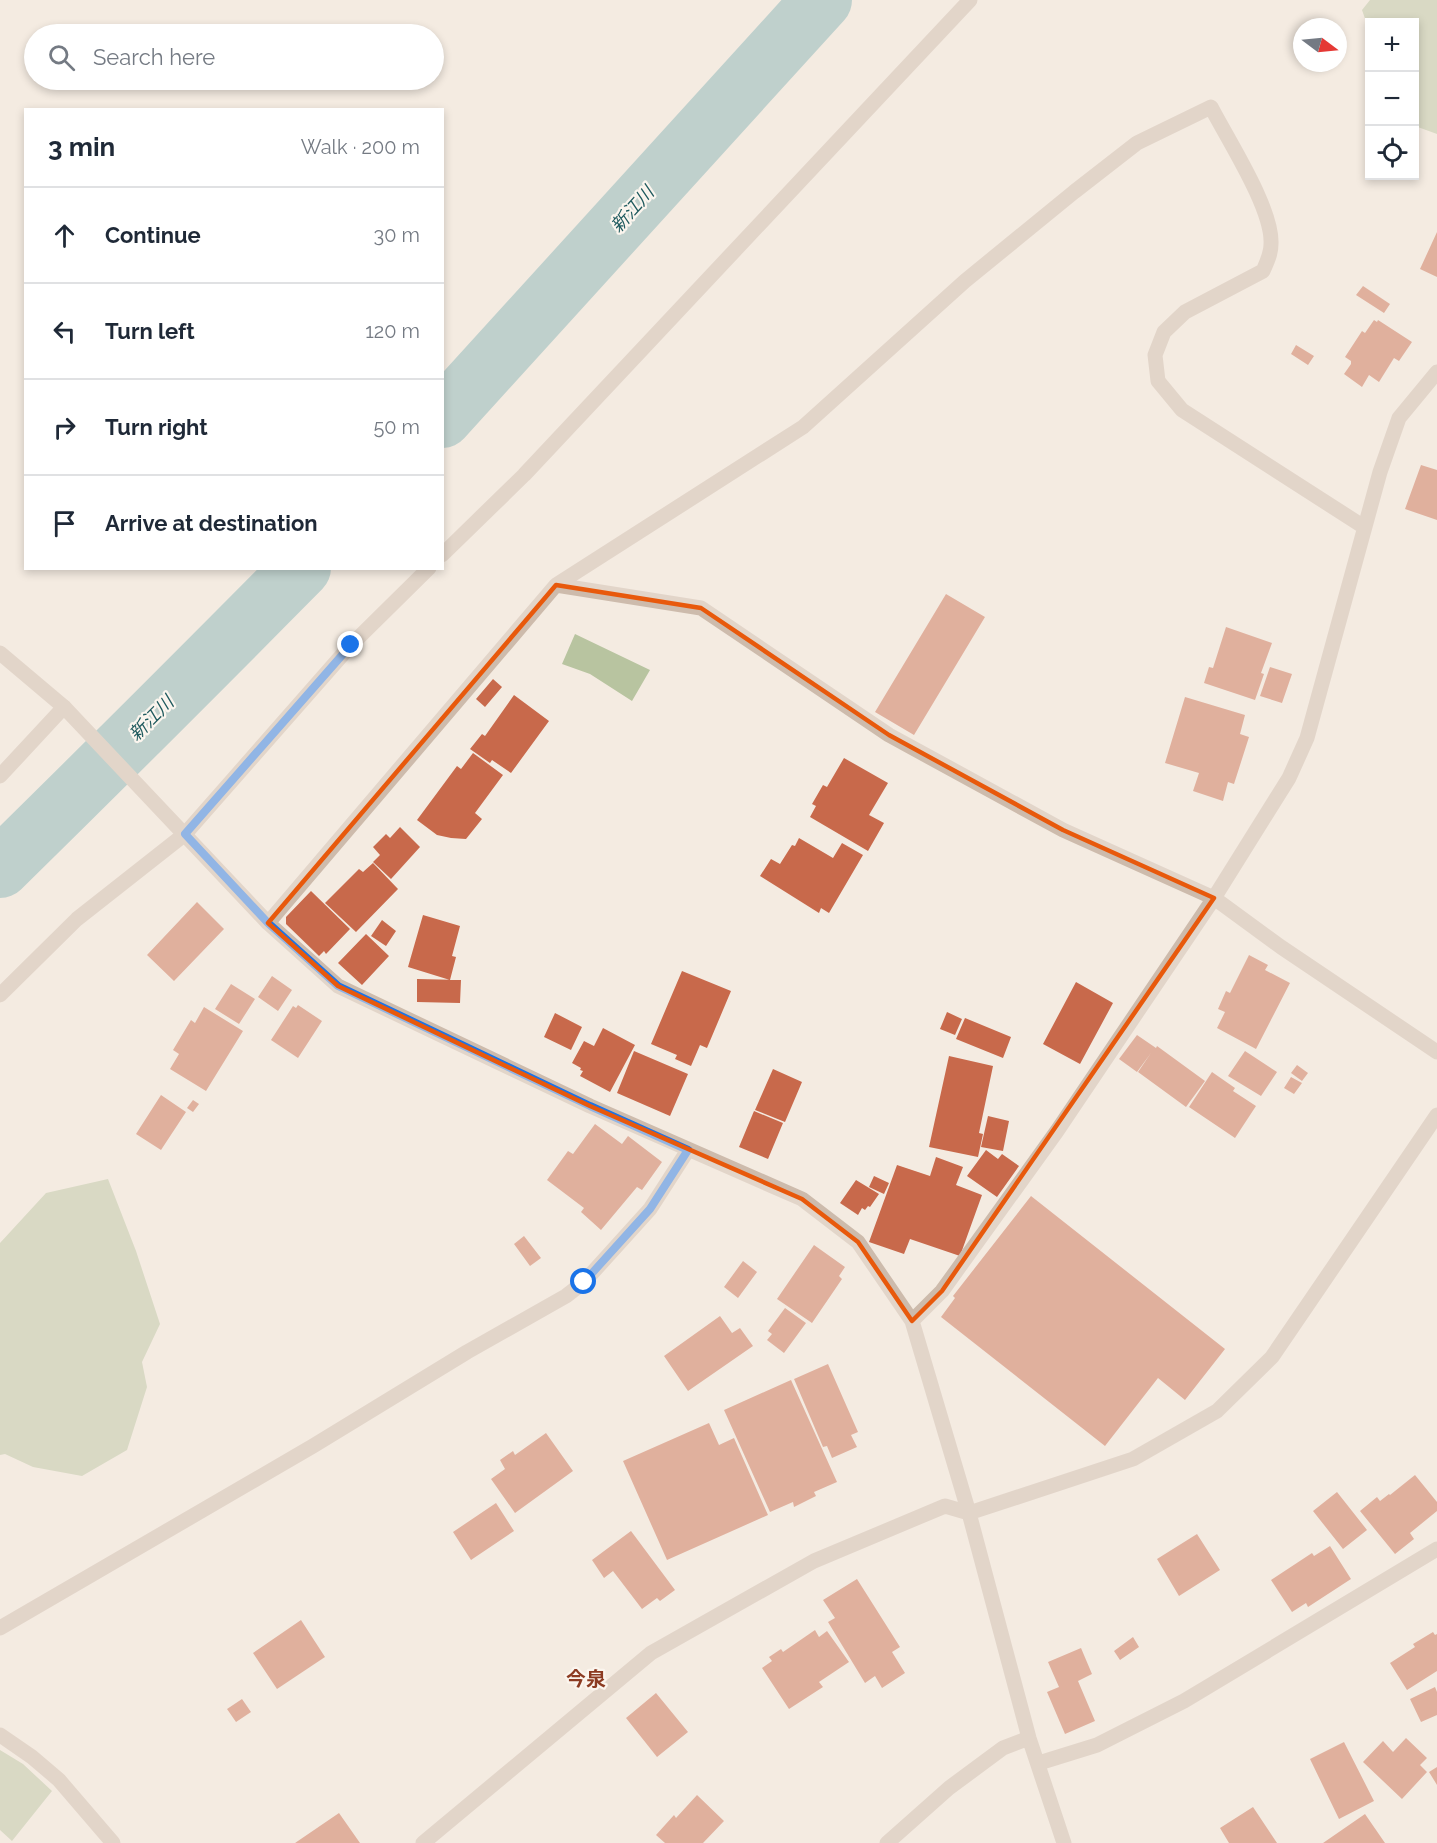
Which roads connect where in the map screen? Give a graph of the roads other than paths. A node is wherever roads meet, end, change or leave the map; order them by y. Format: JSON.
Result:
{"nodes":[{"id":1,"x":970,"y":0,"type":"edge"},
{"id":2,"x":1437,"y":372,"type":"edge"},
{"id":3,"x":1364,"y":527,"type":"junction"},
{"id":4,"x":444,"y":553,"type":"edge"},
{"id":5,"x":427,"y":570,"type":"edge"},
{"id":6,"x":556,"y":585,"type":"junction"},
{"id":7,"x":0,"y":653,"type":"edge"},
{"id":8,"x":64,"y":707,"type":"junction"},
{"id":9,"x":0,"y":776,"type":"edge"},
{"id":10,"x":181,"y":830,"type":"junction"},
{"id":11,"x":1214,"y":898,"type":"junction"},
{"id":12,"x":268,"y":923,"type":"junction"},
{"id":13,"x":0,"y":995,"type":"edge"},
{"id":14,"x":1437,"y":1052,"type":"edge"},
{"id":15,"x":1437,"y":1114,"type":"edge"},
{"id":16,"x":688,"y":1150,"type":"junction"},
{"id":17,"x":912,"y":1321,"type":"junction"},
{"id":18,"x":969,"y":1513,"type":"junction"},
{"id":19,"x":1437,"y":1549,"type":"edge"},
{"id":20,"x":0,"y":1628,"type":"edge"},
{"id":21,"x":0,"y":1735,"type":"edge"},
{"id":22,"x":1029,"y":1738,"type":"junction"},
{"id":23,"x":1039,"y":1763,"type":"junction"},
{"id":24,"x":113,"y":1843,"type":"edge"},
{"id":25,"x":423,"y":1843,"type":"edge"},
{"id":26,"x":887,"y":1843,"type":"edge"},
{"id":27,"x":1064,"y":1843,"type":"edge"}],
"edges":[{"from":1,"to":4,"type":"street"},
{"from":2,"to":3,"type":"street"},
{"from":3,"to":6,"type":"street"},
{"from":3,"to":11,"type":"street"},
{"from":5,"to":10,"type":"street"},
{"from":6,"to":11,"type":"street"},
{"from":6,"to":12,"type":"street"},
{"from":7,"to":8,"type":"street"},
{"from":8,"to":9,"type":"street"},
{"from":8,"to":10,"type":"street"},
{"from":10,"to":12,"type":"street"},
{"from":10,"to":13,"type":"street"},
{"from":11,"to":14,"type":"street"},
{"from":11,"to":17,"type":"street"},
{"from":12,"to":16,"type":"street"},
{"from":15,"to":18,"type":"street"},
{"from":16,"to":17,"type":"street"},
{"from":16,"to":20,"type":"street"},
{"from":17,"to":18,"type":"street"},
{"from":18,"to":22,"type":"street"},
{"from":18,"to":25,"type":"street"},
{"from":19,"to":23,"type":"street"},
{"from":21,"to":24,"type":"street"},
{"from":22,"to":23,"type":"street"},
{"from":22,"to":26,"type":"street"},
{"from":23,"to":27,"type":"street"}]}
